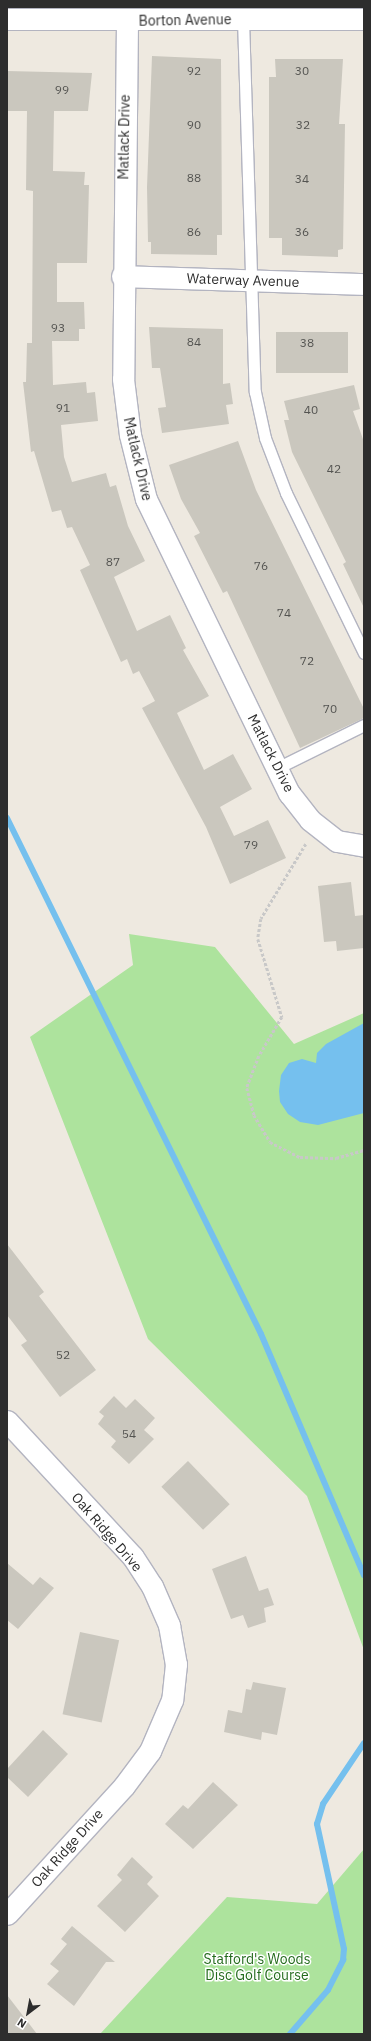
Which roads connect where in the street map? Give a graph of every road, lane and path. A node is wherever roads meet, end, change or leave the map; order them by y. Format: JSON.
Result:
{"nodes":[{"id":1,"x":7,"y":19,"type":"edge"},
{"id":2,"x":243,"y":19,"type":"junction"},
{"id":3,"x":364,"y":19,"type":"edge"},
{"id":4,"x":127,"y":21,"type":"junction"},
{"id":5,"x":122,"y":276,"type":"junction"},
{"id":6,"x":249,"y":280,"type":"junction"},
{"id":7,"x":364,"y":284,"type":"edge"},
{"id":8,"x":364,"y":653,"type":"edge"},
{"id":9,"x":364,"y":725,"type":"edge"},
{"id":10,"x":277,"y":768,"type":"junction"},
{"id":11,"x":310,"y":820,"type":"junction"},
{"id":12,"x":364,"y":846,"type":"edge"},
{"id":13,"x":364,"y":1150,"type":"edge"},
{"id":14,"x":7,"y":1421,"type":"edge"},
{"id":15,"x":7,"y":1914,"type":"edge"}],
"edges":[{"from":1,"to":4,"type":"street","name":"Borton Avenue"},
{"from":2,"to":3,"type":"street","name":"Borton Avenue"},
{"from":2,"to":4,"type":"street","name":"Borton Avenue"},
{"from":2,"to":6,"type":"lane"},
{"from":4,"to":5,"type":"street","name":"Matlack Drive"},
{"from":5,"to":6,"type":"street","name":"Waterway Avenue"},
{"from":5,"to":10,"type":"street","name":"Matlack Drive"},
{"from":6,"to":7,"type":"street","name":"Waterway Avenue"},
{"from":6,"to":8,"type":"lane"},
{"from":9,"to":10,"type":"lane"},
{"from":10,"to":11,"type":"street","name":"Matlack Drive"},
{"from":11,"to":12,"type":"street","name":"Matlack Drive"},
{"from":11,"to":13,"type":"path"},
{"from":14,"to":15,"type":"street","name":"Oak Ridge Drive"}]}
